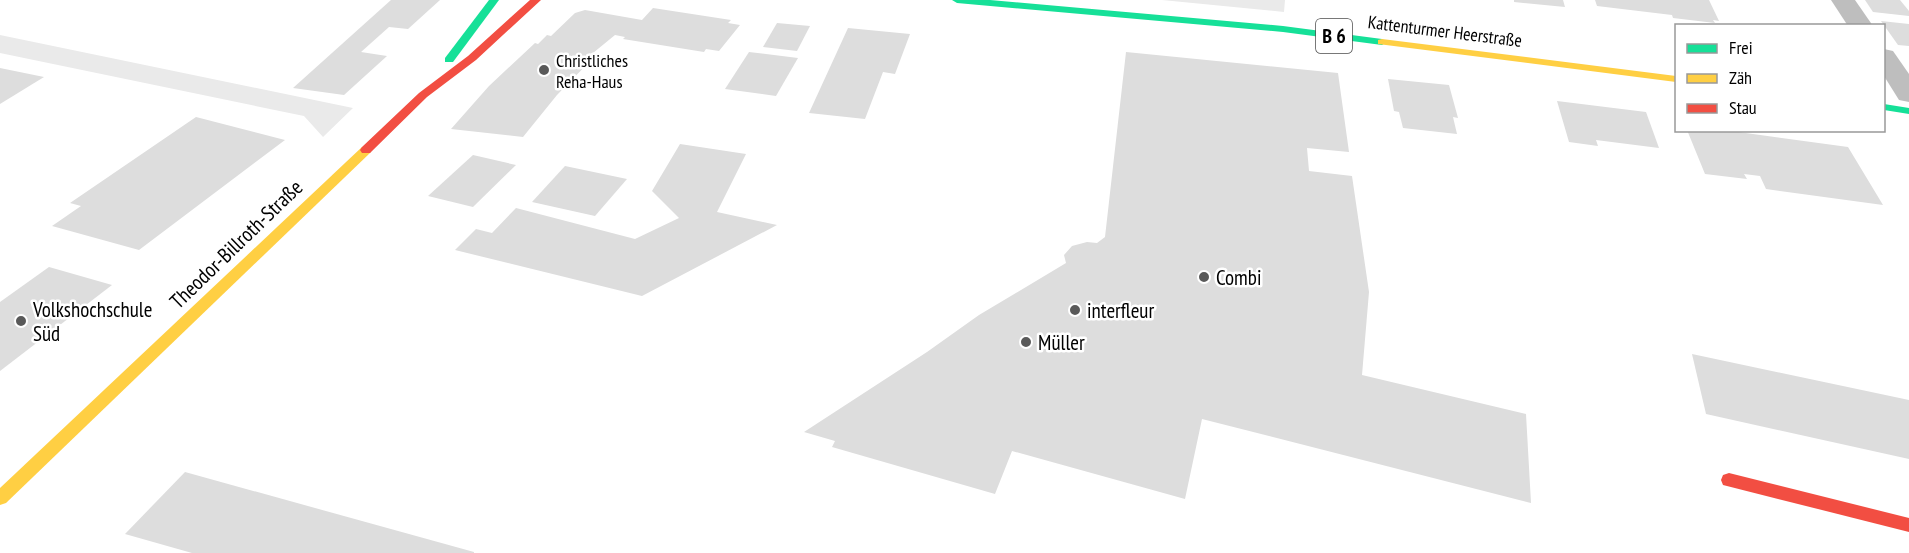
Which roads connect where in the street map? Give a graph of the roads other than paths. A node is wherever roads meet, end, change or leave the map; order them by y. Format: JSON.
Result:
{"nodes":[{"id":1,"x":494,"y":0,"type":"edge"},
{"id":2,"x":536,"y":0,"type":"edge"},
{"id":3,"x":957,"y":0,"type":"edge"},
{"id":4,"x":1843,"y":0,"type":"edge"},
{"id":5,"x":1860,"y":24,"type":"edge"},
{"id":6,"x":1885,"y":58,"type":"edge"},
{"id":7,"x":1675,"y":80,"type":"edge"},
{"id":8,"x":1909,"y":94,"type":"edge"},
{"id":9,"x":423,"y":95,"type":"junction"},
{"id":10,"x":1885,"y":107,"type":"edge"},
{"id":11,"x":1909,"y":111,"type":"edge"},
{"id":12,"x":1729,"y":480,"type":"dead end"},
{"id":13,"x":0,"y":498,"type":"edge"},
{"id":14,"x":1909,"y":525,"type":"edge"}],
"edges":[{"from":1,"to":9,"type":"street","name":"Theodor-Billroth-Straße"},
{"from":2,"to":9,"type":"street","name":"Theodor-Billroth-Straße"},
{"from":3,"to":7,"type":"street","name":"Kattenturmer Heerstraße","number":"B 6"},
{"from":4,"to":5,"type":"street"},
{"from":6,"to":8,"type":"street"},
{"from":9,"to":13,"type":"street","name":"Theodor-Billroth-Straße"},
{"from":10,"to":11,"type":"street"},
{"from":12,"to":14,"type":"street"}]}
